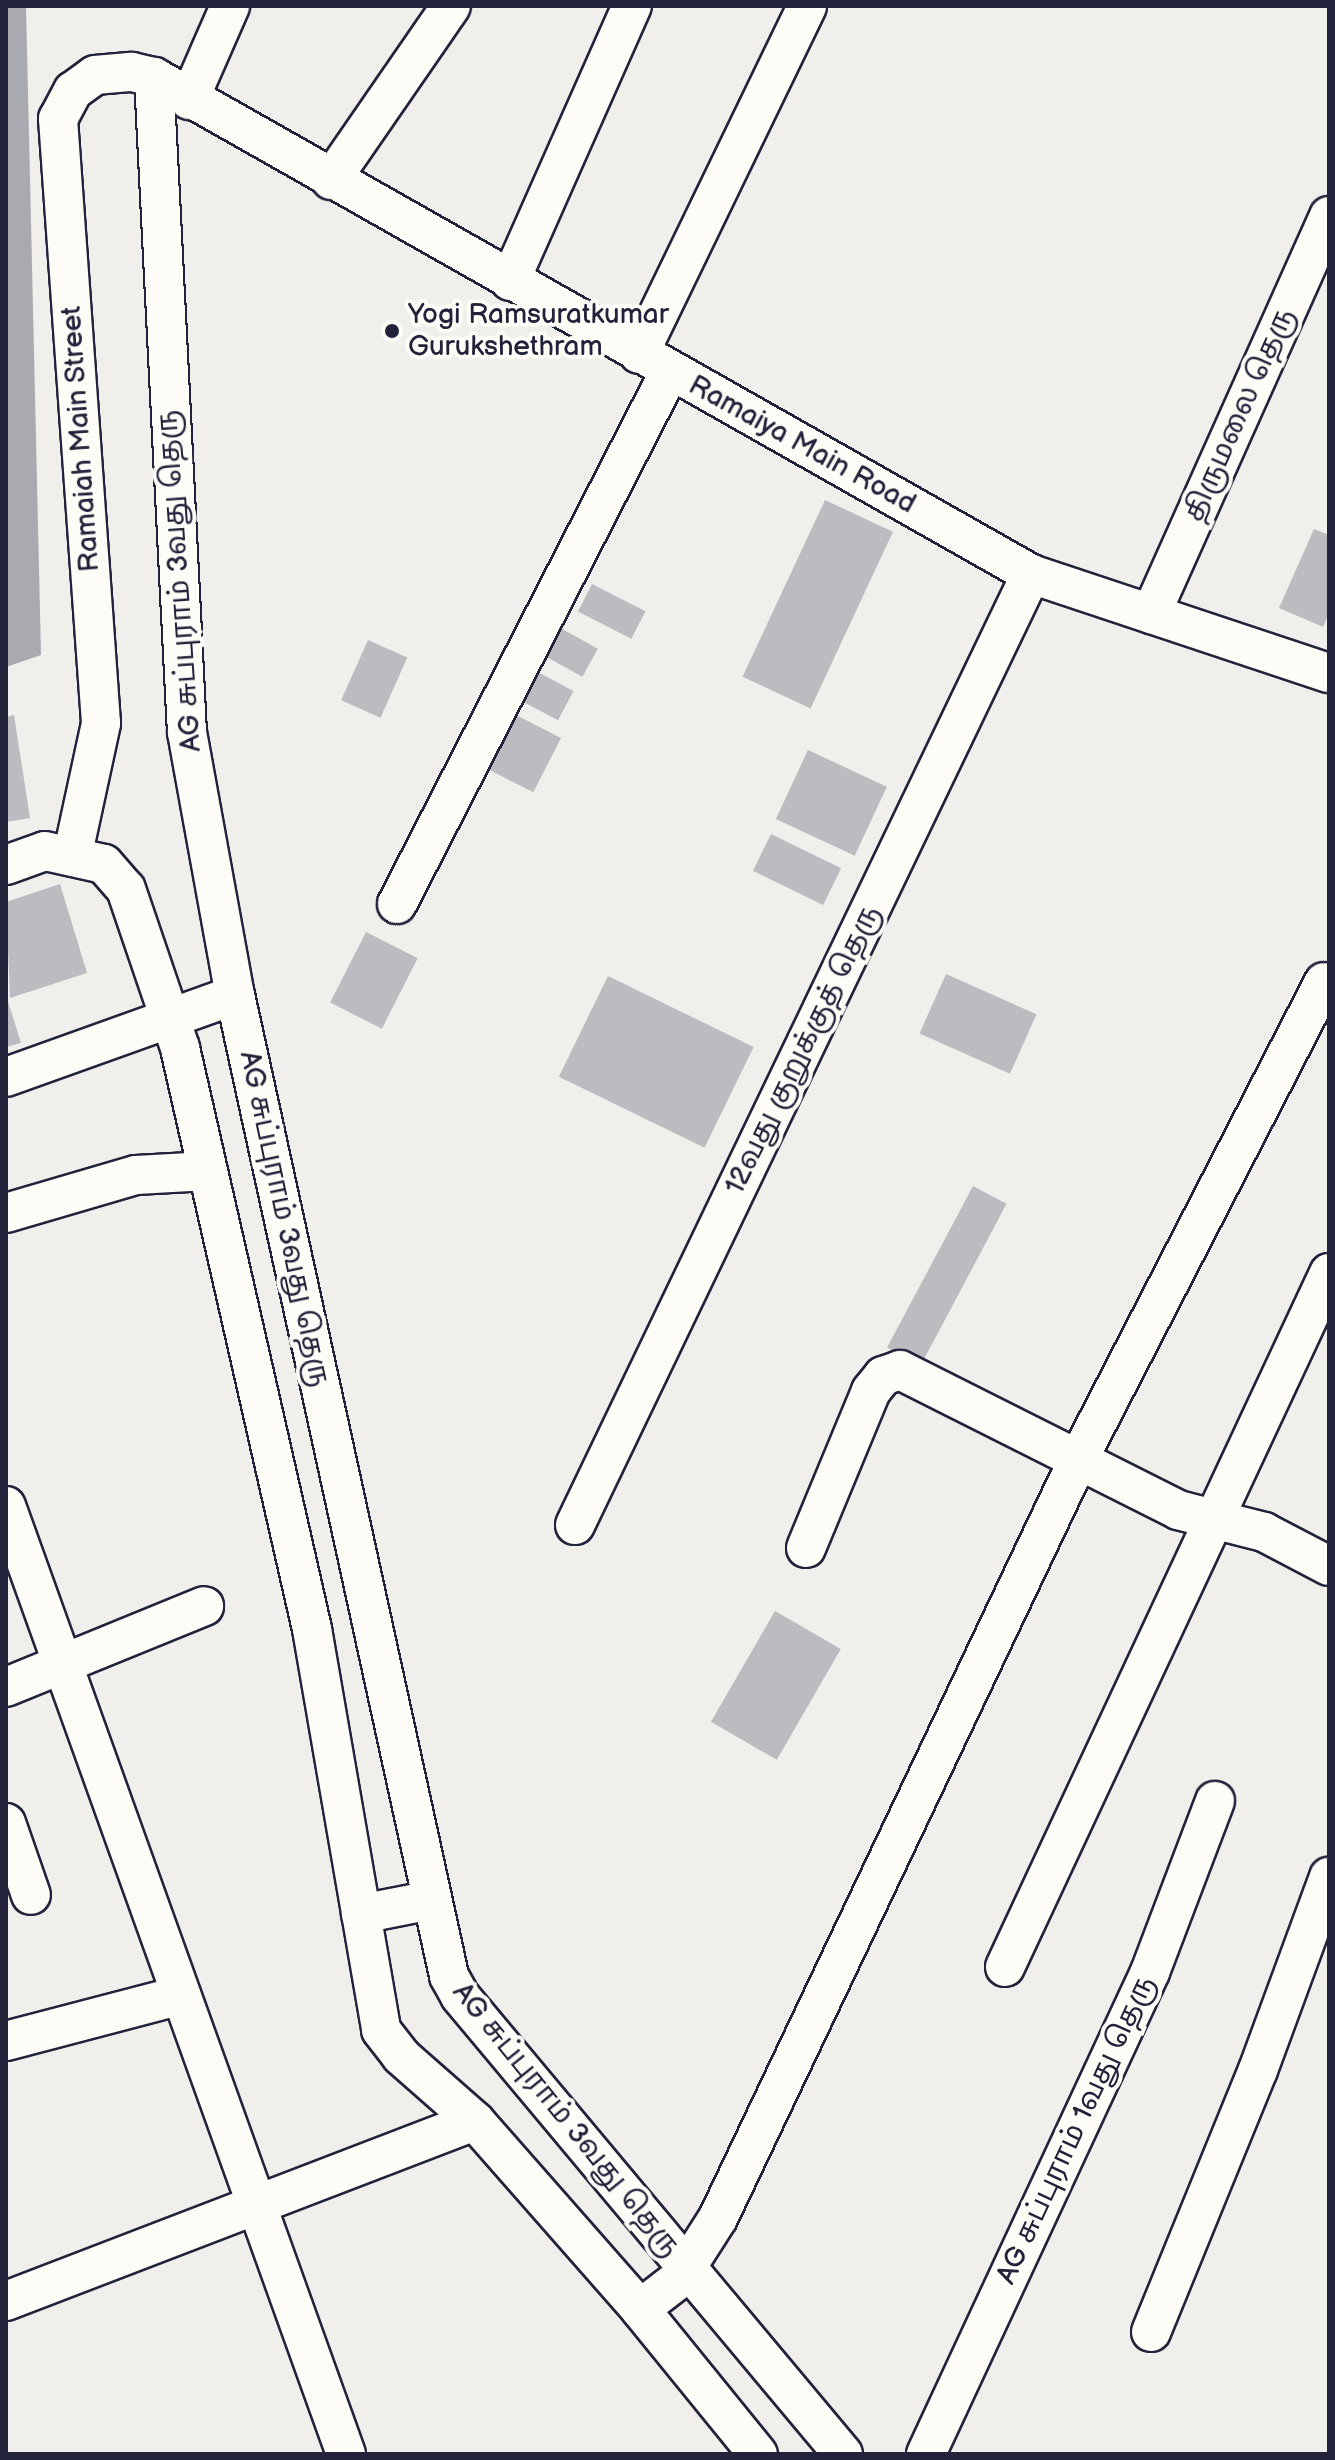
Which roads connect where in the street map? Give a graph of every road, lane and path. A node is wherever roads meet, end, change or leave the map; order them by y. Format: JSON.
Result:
{"nodes":[{"id":1,"x":230,"y":6,"type":"edge"},
{"id":2,"x":451,"y":6,"type":"edge"},
{"id":3,"x":632,"y":6,"type":"edge"},
{"id":4,"x":807,"y":6,"type":"edge"},
{"id":5,"x":127,"y":75,"type":"junction"},
{"id":6,"x":189,"y":100,"type":"junction"},
{"id":7,"x":331,"y":180,"type":"junction"},
{"id":8,"x":1329,"y":216,"type":"edge"},
{"id":9,"x":510,"y":281,"type":"junction"},
{"id":10,"x":654,"y":362,"type":"junction"},
{"id":11,"x":1031,"y":574,"type":"junction"},
{"id":12,"x":1151,"y":614,"type":"junction"},
{"id":13,"x":1329,"y":673,"type":"edge"},
{"id":14,"x":73,"y":853,"type":"junction"},
{"id":15,"x":6,"y":865,"type":"edge"},
{"id":16,"x":397,"y":904,"type":"dead end"},
{"id":17,"x":1324,"y":982,"type":"dead end"},
{"id":18,"x":203,"y":1005,"type":"junction"},
{"id":19,"x":6,"y":1077,"type":"edge"},
{"id":20,"x":208,"y":1171,"type":"junction"},
{"id":21,"x":6,"y":1213,"type":"edge"},
{"id":22,"x":1329,"y":1273,"type":"edge"},
{"id":23,"x":301,"y":1425,"type":"junction"},
{"id":24,"x":1080,"y":1456,"type":"junction"},
{"id":25,"x":6,"y":1506,"type":"edge"},
{"id":26,"x":1215,"y":1520,"type":"junction"},
{"id":27,"x":575,"y":1525,"type":"dead end"},
{"id":28,"x":806,"y":1548,"type":"dead end"},
{"id":29,"x":1329,"y":1566,"type":"edge"},
{"id":30,"x":204,"y":1606,"type":"dead end"},
{"id":31,"x":346,"y":1619,"type":"junction"},
{"id":32,"x":62,"y":1661,"type":"junction"},
{"id":33,"x":6,"y":1687,"type":"edge"},
{"id":34,"x":1215,"y":1801,"type":"dead end"},
{"id":35,"x":6,"y":1823,"type":"edge"},
{"id":36,"x":1329,"y":1877,"type":"edge"},
{"id":37,"x":31,"y":1895,"type":"dead end"},
{"id":38,"x":399,"y":1906,"type":"junction"},
{"id":39,"x":1005,"y":1967,"type":"dead end"},
{"id":40,"x":181,"y":1995,"type":"junction"},
{"id":41,"x":6,"y":2041,"type":"edge"},
{"id":42,"x":475,"y":2121,"type":"junction"},
{"id":43,"x":256,"y":2205,"type":"junction"},
{"id":44,"x":665,"y":2288,"type":"junction"},
{"id":45,"x":6,"y":2301,"type":"edge"},
{"id":46,"x":1151,"y":2332,"type":"dead end"},
{"id":47,"x":346,"y":2454,"type":"edge"},
{"id":48,"x":758,"y":2454,"type":"edge"},
{"id":49,"x":843,"y":2454,"type":"edge"},
{"id":50,"x":926,"y":2454,"type":"edge"}],
"edges":[{"from":1,"to":6,"type":"street"},
{"from":2,"to":7,"type":"street"},
{"from":3,"to":9,"type":"street"},
{"from":4,"to":10,"type":"street"},
{"from":5,"to":6,"type":"street","name":"Ramaiya Main Road"},
{"from":5,"to":14,"type":"street","name":"Ramaiah Main Street"},
{"from":5,"to":18,"type":"street","name":"AG சுப்புராம் 3வது தெரு"},
{"from":6,"to":7,"type":"street","name":"Ramaiya Main Road"},
{"from":7,"to":9,"type":"street","name":"Ramaiya Main Road"},
{"from":8,"to":12,"type":"street","name":"திருமலை தெரு"},
{"from":9,"to":10,"type":"street","name":"Ramaiya Main Road"},
{"from":10,"to":11,"type":"street","name":"Ramaiya Main Road"},
{"from":10,"to":16,"type":"street"},
{"from":11,"to":12,"type":"street","name":"Ramaiya Main Road"},
{"from":11,"to":27,"type":"street","name":"12வது குறுக்குத் தெரு"},
{"from":12,"to":13,"type":"street","name":"Ramaiya Main Road"},
{"from":14,"to":15,"type":"street"},
{"from":14,"to":18,"type":"street"},
{"from":17,"to":24,"type":"street"},
{"from":18,"to":19,"type":"street"},
{"from":18,"to":20,"type":"street"},
{"from":18,"to":23,"type":"street","name":"AG சுப்புராம் 3வது தெரு"},
{"from":20,"to":21,"type":"street"},
{"from":20,"to":23,"type":"street"},
{"from":22,"to":26,"type":"street"},
{"from":23,"to":31,"type":"street"},
{"from":23,"to":31,"type":"street","name":"AG சுப்புராம் 3வது தெரு"},
{"from":24,"to":26,"type":"street"},
{"from":24,"to":28,"type":"street"},
{"from":24,"to":44,"type":"street"},
{"from":25,"to":32,"type":"street"},
{"from":26,"to":29,"type":"street"},
{"from":26,"to":39,"type":"street"},
{"from":30,"to":32,"type":"street"},
{"from":31,"to":38,"type":"street"},
{"from":31,"to":38,"type":"street","name":"AG சுப்புராம் 3வது தெரு"},
{"from":32,"to":33,"type":"street"},
{"from":32,"to":40,"type":"street"},
{"from":34,"to":50,"type":"street","name":"AG சுப்புராம் 1வது தெரு"},
{"from":35,"to":37,"type":"street"},
{"from":36,"to":46,"type":"street"},
{"from":38,"to":42,"type":"street"},
{"from":38,"to":44,"type":"street","name":"AG சுப்புராம் 3வது தெரு"},
{"from":40,"to":41,"type":"street"},
{"from":40,"to":43,"type":"street"},
{"from":42,"to":43,"type":"street"},
{"from":42,"to":44,"type":"street"},
{"from":43,"to":45,"type":"street"},
{"from":43,"to":47,"type":"street"},
{"from":44,"to":48,"type":"street"},
{"from":44,"to":49,"type":"street"}]}
